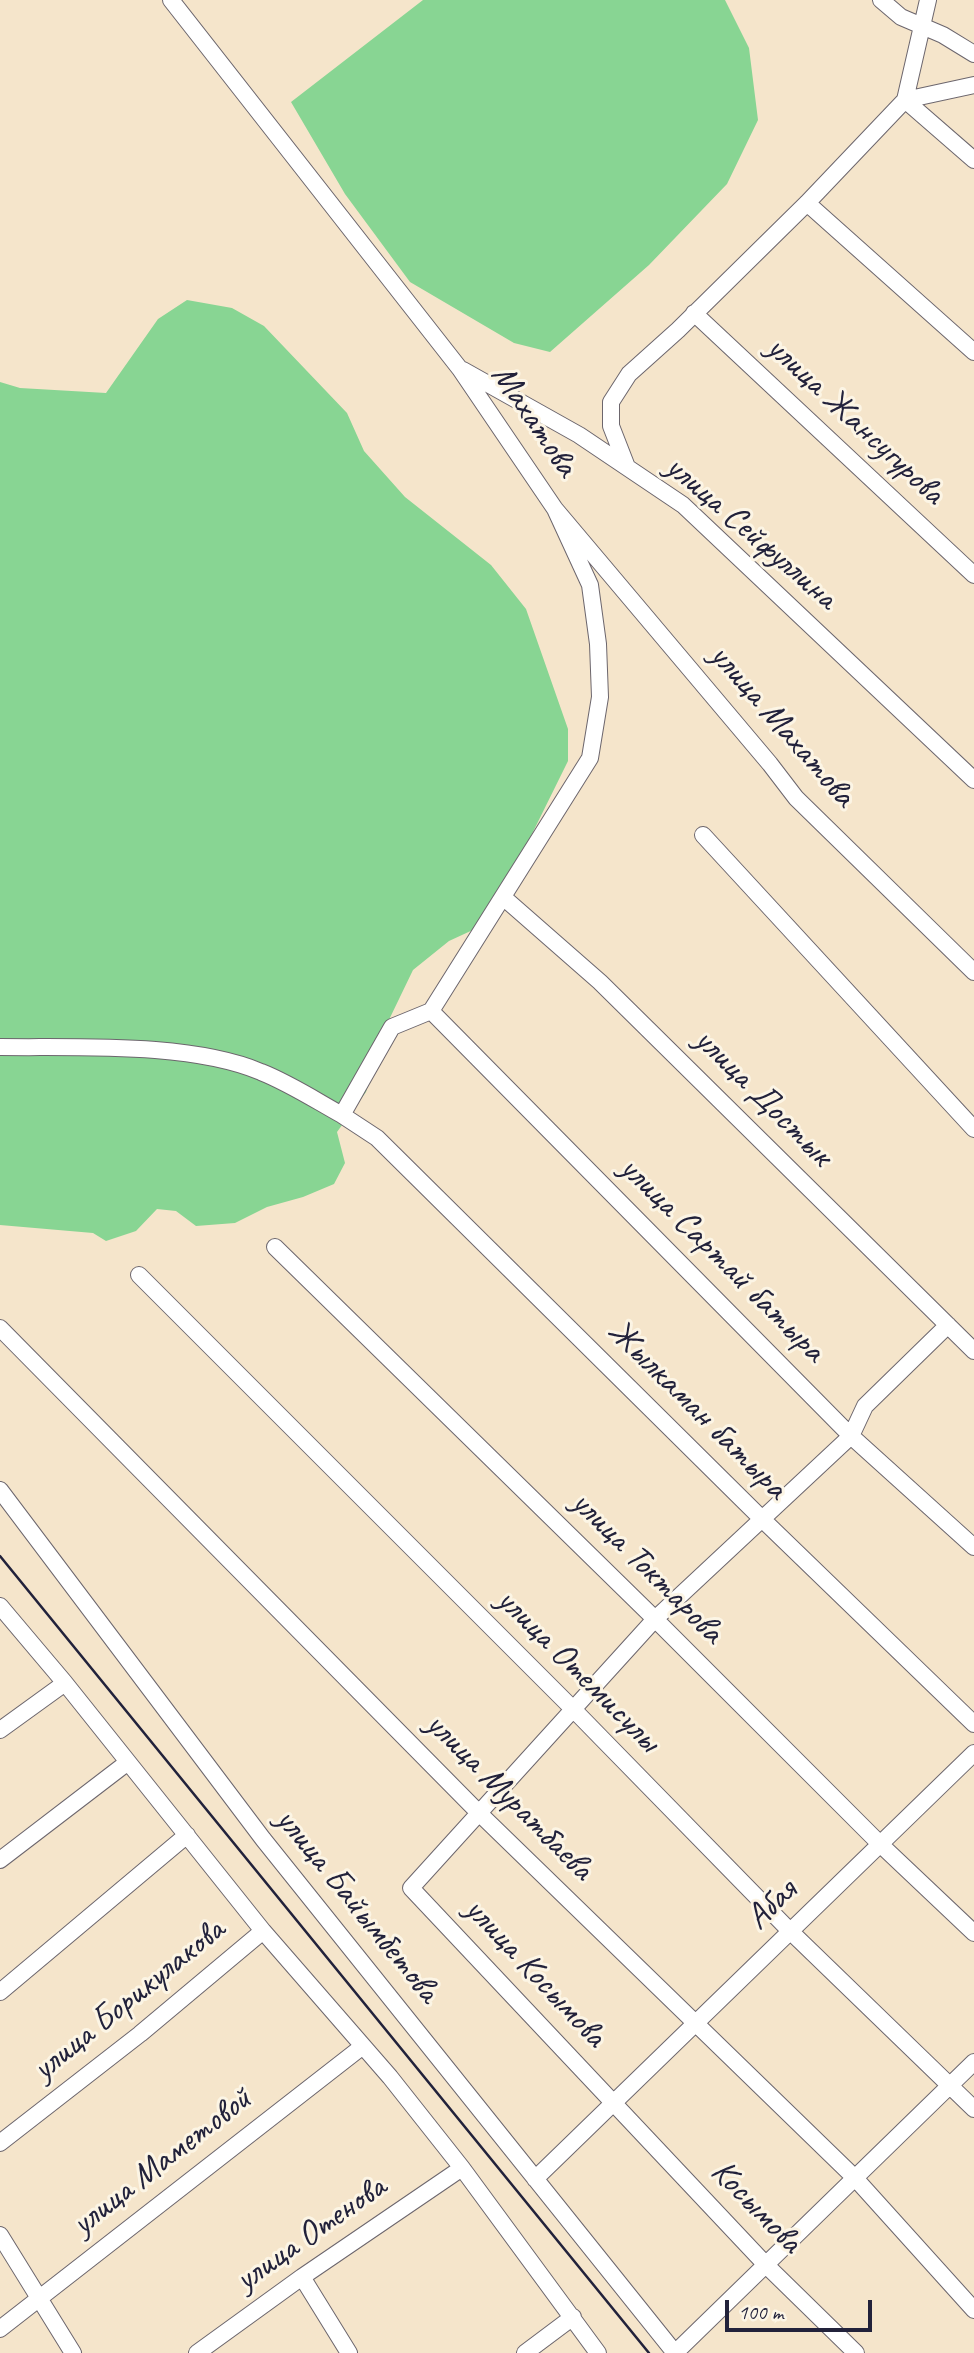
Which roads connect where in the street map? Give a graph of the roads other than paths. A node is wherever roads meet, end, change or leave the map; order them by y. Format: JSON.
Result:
{"nodes":[{"id":1,"x":171,"y":0,"type":"edge"},
{"id":2,"x":881,"y":0,"type":"edge"},
{"id":3,"x":928,"y":0,"type":"edge"},
{"id":4,"x":921,"y":26,"type":"junction"},
{"id":5,"x":974,"y":54,"type":"edge"},
{"id":6,"x":974,"y":85,"type":"edge"},
{"id":7,"x":905,"y":100,"type":"junction"},
{"id":8,"x":974,"y":160,"type":"edge"},
{"id":9,"x":807,"y":203,"type":"junction"},
{"id":10,"x":694,"y":313,"type":"junction"},
{"id":11,"x":974,"y":352,"type":"edge"},
{"id":12,"x":460,"y":369,"type":"junction"},
{"id":13,"x":627,"y":467,"type":"junction"},
{"id":14,"x":555,"y":509,"type":"junction"},
{"id":15,"x":974,"y":575,"type":"edge"},
{"id":16,"x":974,"y":780,"type":"edge"},
{"id":17,"x":703,"y":835,"type":"dead end"},
{"id":18,"x":503,"y":897,"type":"junction"},
{"id":19,"x":974,"y":972,"type":"edge"},
{"id":20,"x":431,"y":1011,"type":"junction"},
{"id":21,"x":0,"y":1047,"type":"edge"},
{"id":22,"x":342,"y":1115,"type":"junction"},
{"id":23,"x":974,"y":1129,"type":"edge"},
{"id":24,"x":275,"y":1247,"type":"dead end"},
{"id":25,"x":139,"y":1275,"type":"dead end"},
{"id":26,"x":948,"y":1325,"type":"junction"},
{"id":27,"x":0,"y":1328,"type":"edge"},
{"id":28,"x":974,"y":1351,"type":"edge"},
{"id":29,"x":851,"y":1436,"type":"junction"},
{"id":30,"x":0,"y":1490,"type":"edge"},
{"id":31,"x":761,"y":1518,"type":"junction"},
{"id":32,"x":974,"y":1547,"type":"edge"},
{"id":33,"x":0,"y":1606,"type":"edge"},
{"id":34,"x":655,"y":1619,"type":"junction"},
{"id":35,"x":65,"y":1683,"type":"junction"},
{"id":36,"x":573,"y":1709,"type":"junction"},
{"id":37,"x":974,"y":1724,"type":"edge"},
{"id":38,"x":0,"y":1730,"type":"edge"},
{"id":39,"x":974,"y":1753,"type":"edge"},
{"id":40,"x":128,"y":1762,"type":"junction"},
{"id":41,"x":479,"y":1813,"type":"junction"},
{"id":42,"x":187,"y":1835,"type":"junction"},
{"id":43,"x":880,"y":1844,"type":"junction"},
{"id":44,"x":0,"y":1860,"type":"edge"},
{"id":45,"x":263,"y":1931,"type":"junction"},
{"id":46,"x":790,"y":1931,"type":"junction"},
{"id":47,"x":974,"y":1933,"type":"edge"},
{"id":48,"x":0,"y":1992,"type":"edge"},
{"id":49,"x":694,"y":2023,"type":"junction"},
{"id":50,"x":363,"y":2046,"type":"junction"},
{"id":51,"x":974,"y":2062,"type":"edge"},
{"id":52,"x":950,"y":2086,"type":"junction"},
{"id":53,"x":614,"y":2102,"type":"junction"},
{"id":54,"x":974,"y":2109,"type":"edge"},
{"id":55,"x":0,"y":2143,"type":"edge"},
{"id":56,"x":462,"y":2168,"type":"junction"},
{"id":57,"x":855,"y":2178,"type":"junction"},
{"id":58,"x":535,"y":2179,"type":"junction"},
{"id":59,"x":0,"y":2235,"type":"edge"},
{"id":60,"x":767,"y":2266,"type":"junction"},
{"id":61,"x":302,"y":2277,"type":"junction"},
{"id":62,"x":40,"y":2297,"type":"junction"},
{"id":63,"x":974,"y":2310,"type":"edge"},
{"id":64,"x":573,"y":2316,"type":"junction"},
{"id":65,"x":0,"y":2329,"type":"edge"},
{"id":66,"x":74,"y":2353,"type":"edge"},
{"id":67,"x":197,"y":2353,"type":"edge"},
{"id":68,"x":349,"y":2353,"type":"edge"},
{"id":69,"x":525,"y":2353,"type":"edge"},
{"id":70,"x":598,"y":2353,"type":"edge"},
{"id":71,"x":675,"y":2353,"type":"edge"},
{"id":72,"x":856,"y":2353,"type":"edge"}],
"edges":[{"from":1,"to":12,"type":"street","name":"Махатова"},
{"from":2,"to":4,"type":"street"},
{"from":3,"to":4,"type":"street"},
{"from":4,"to":5,"type":"street"},
{"from":4,"to":7,"type":"street"},
{"from":6,"to":7,"type":"street"},
{"from":7,"to":8,"type":"street"},
{"from":7,"to":9,"type":"street"},
{"from":9,"to":10,"type":"street"},
{"from":9,"to":11,"type":"street"},
{"from":10,"to":13,"type":"street"},
{"from":10,"to":15,"type":"street","name":"улица Жансугурова"},
{"from":12,"to":13,"type":"street","name":"улица Сейфуллина"},
{"from":12,"to":14,"type":"street","name":"Махатова"},
{"from":13,"to":16,"type":"street","name":"улица Сейфуллина"},
{"from":14,"to":18,"type":"street"},
{"from":14,"to":19,"type":"street","name":"улица Махатова"},
{"from":17,"to":23,"type":"street"},
{"from":18,"to":20,"type":"street"},
{"from":18,"to":26,"type":"street","name":"улица Достык"},
{"from":20,"to":22,"type":"street"},
{"from":20,"to":29,"type":"street","name":"улица Сартай батыра"},
{"from":21,"to":22,"type":"street","name":"Жылкаман батыра"},
{"from":22,"to":31,"type":"street","name":"Жылкаман батыра"},
{"from":24,"to":34,"type":"street","name":"улица Токтарова"},
{"from":25,"to":36,"type":"street","name":"улица Отемисулы"},
{"from":26,"to":28,"type":"street","name":"улица Достык"},
{"from":26,"to":29,"type":"street"},
{"from":27,"to":41,"type":"street","name":"улица Муратбаева"},
{"from":29,"to":31,"type":"street"},
{"from":29,"to":32,"type":"street","name":"улица Сартай батыра"},
{"from":30,"to":58,"type":"street","name":"улица Байымбетова"},
{"from":31,"to":34,"type":"street"},
{"from":31,"to":37,"type":"street","name":"Жылкаман батыра"},
{"from":33,"to":35,"type":"street"},
{"from":34,"to":36,"type":"street"},
{"from":34,"to":43,"type":"street","name":"улица Токтарова"},
{"from":35,"to":38,"type":"street"},
{"from":35,"to":40,"type":"street"},
{"from":36,"to":41,"type":"street"},
{"from":36,"to":46,"type":"street","name":"улица Отемисулы"},
{"from":39,"to":43,"type":"street","name":"Абая"},
{"from":40,"to":42,"type":"street"},
{"from":40,"to":44,"type":"street"},
{"from":41,"to":49,"type":"street","name":"улица Муратбаева"},
{"from":41,"to":53,"type":"street","name":"улица Косымова"},
{"from":42,"to":45,"type":"street"},
{"from":42,"to":48,"type":"street"},
{"from":43,"to":46,"type":"street","name":"Абая"},
{"from":43,"to":47,"type":"street","name":"улица Токтарова"},
{"from":45,"to":50,"type":"street"},
{"from":45,"to":55,"type":"street","name":"улица Борикулакова"},
{"from":46,"to":49,"type":"street","name":"Абая"},
{"from":46,"to":52,"type":"street","name":"улица Отемисулы"},
{"from":49,"to":53,"type":"street","name":"Абая"},
{"from":49,"to":57,"type":"street","name":"улица Муратбаева"},
{"from":50,"to":56,"type":"street"},
{"from":50,"to":62,"type":"street","name":"улица Маметовой"},
{"from":51,"to":52,"type":"street"},
{"from":52,"to":54,"type":"street","name":"улица Отемисулы"},
{"from":52,"to":57,"type":"street"},
{"from":53,"to":58,"type":"street","name":"Абая"},
{"from":53,"to":60,"type":"street","name":"Косымова"},
{"from":56,"to":61,"type":"street","name":"улица Отенова"},
{"from":56,"to":64,"type":"street"},
{"from":57,"to":60,"type":"street"},
{"from":57,"to":63,"type":"street","name":"улица Муратбаева"},
{"from":58,"to":71,"type":"street","name":"улица Байымбетова"},
{"from":59,"to":62,"type":"street"},
{"from":60,"to":71,"type":"street"},
{"from":60,"to":72,"type":"street","name":"Косымова"},
{"from":61,"to":67,"type":"street","name":"улица Отенова"},
{"from":61,"to":68,"type":"street"},
{"from":62,"to":65,"type":"street","name":"улица Маметовой"},
{"from":62,"to":66,"type":"street"},
{"from":64,"to":69,"type":"street"},
{"from":64,"to":70,"type":"street"}]}
